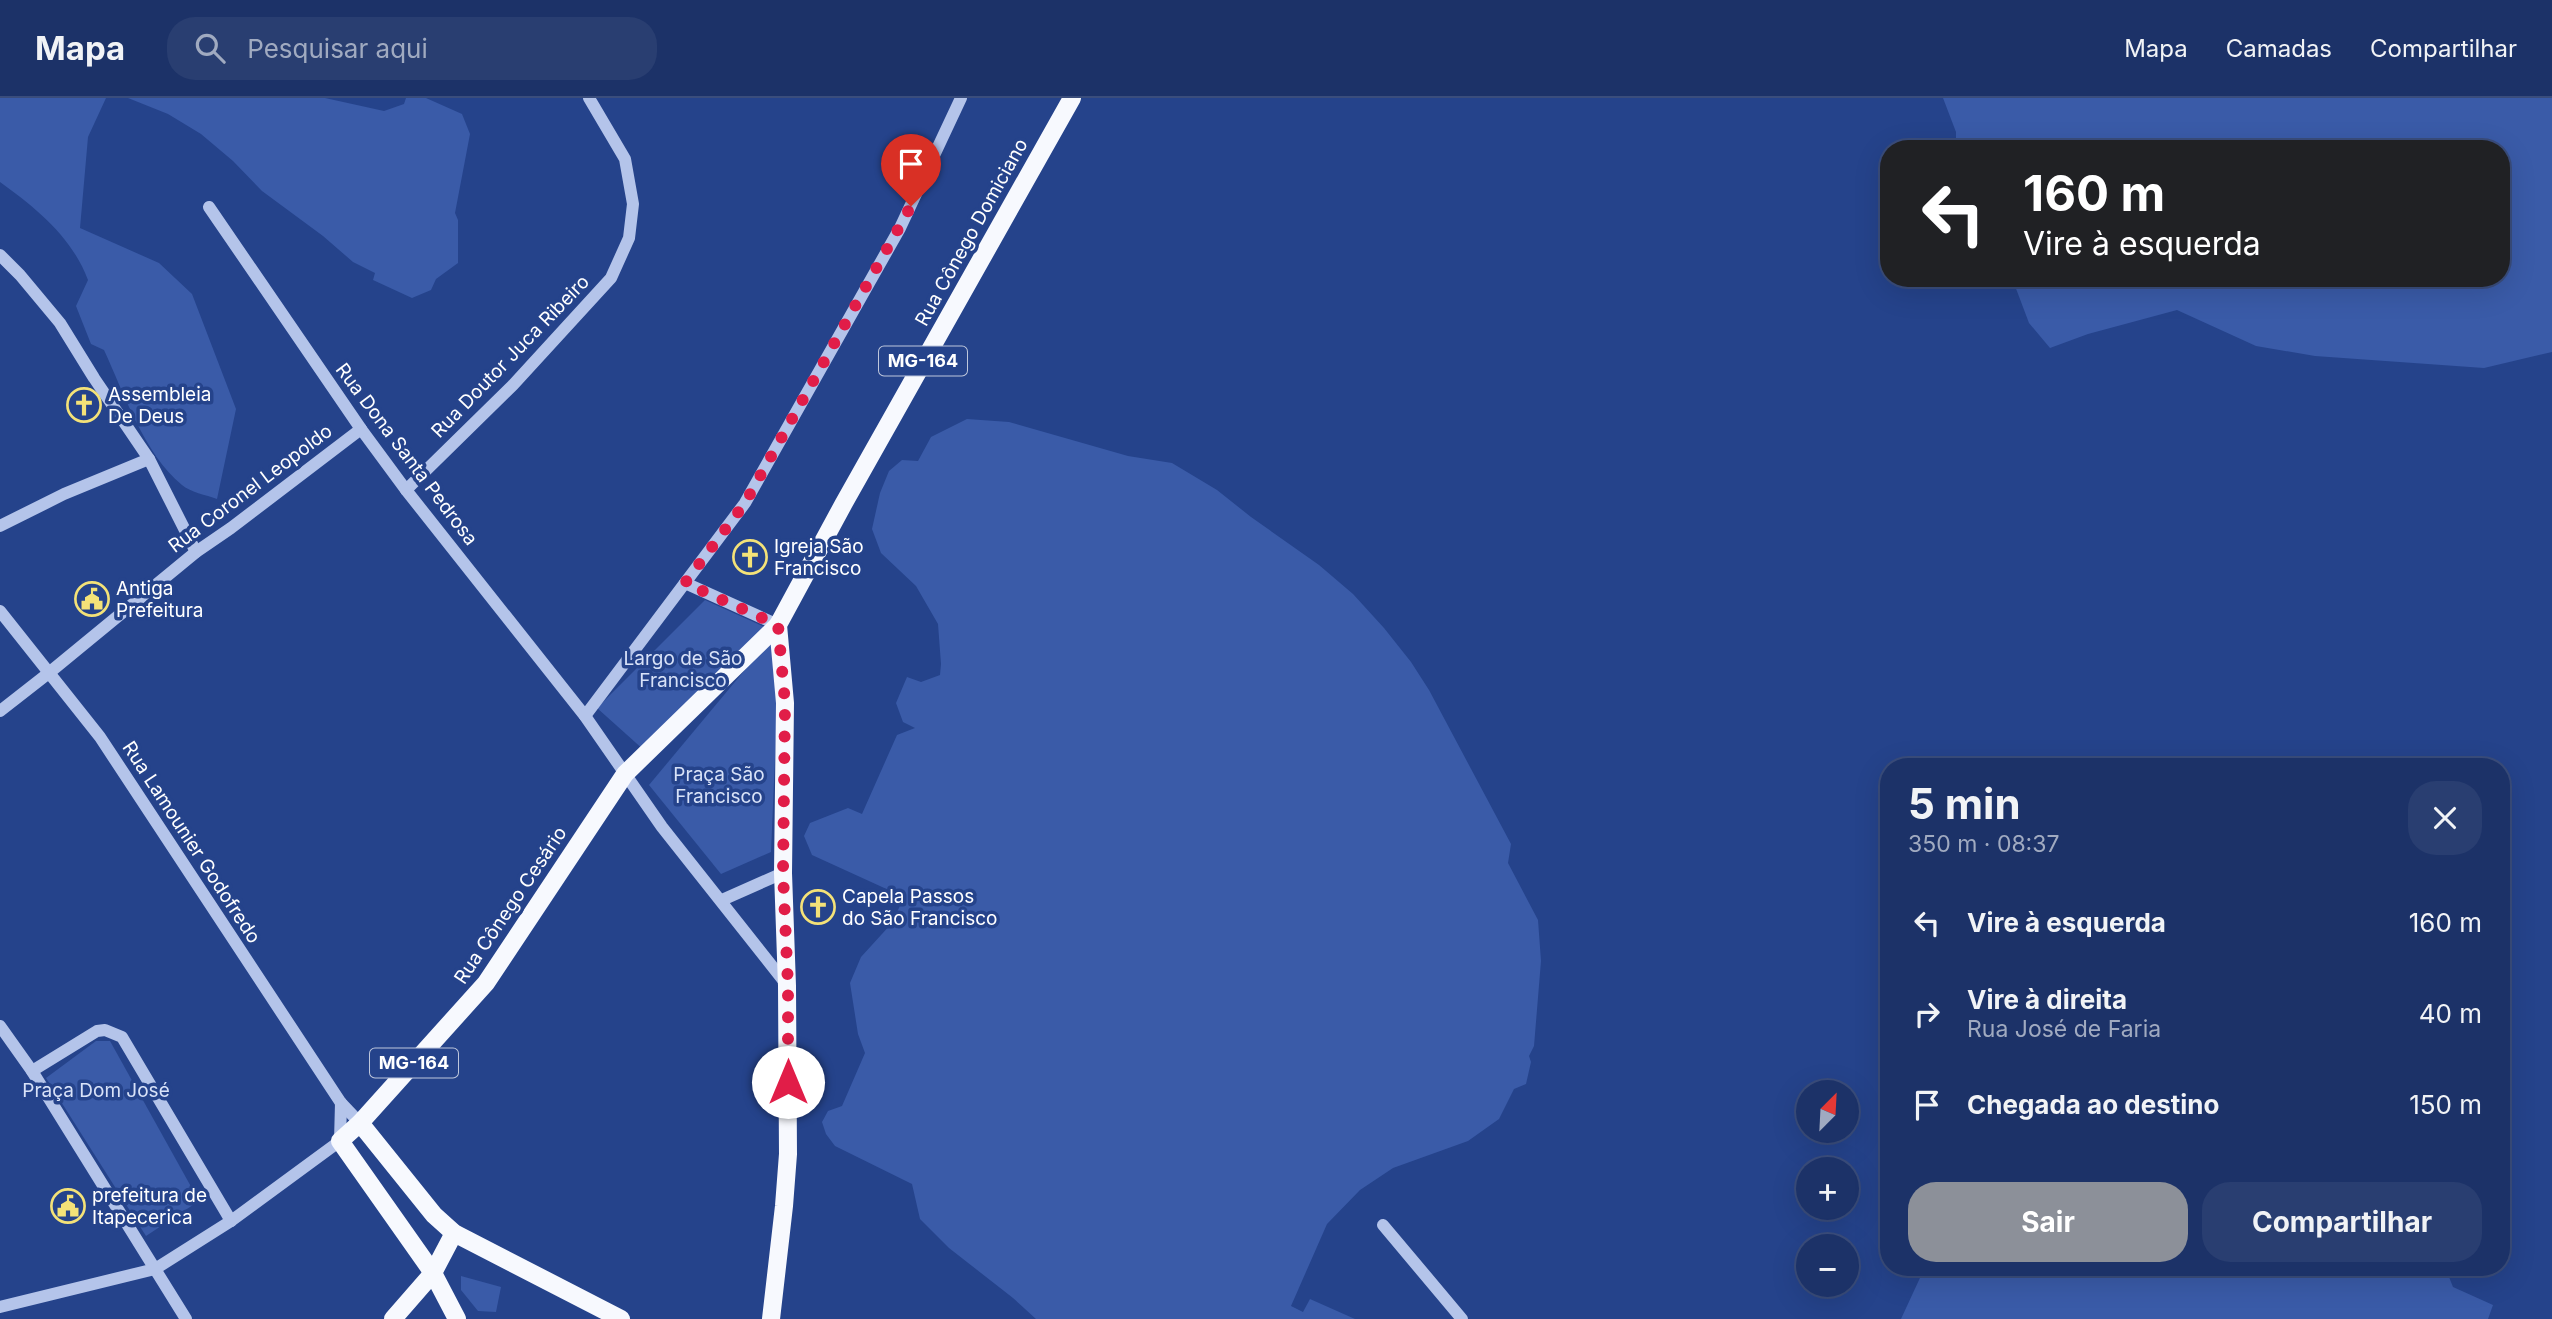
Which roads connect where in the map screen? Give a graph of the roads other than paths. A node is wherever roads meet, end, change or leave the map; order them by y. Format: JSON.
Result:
{"nodes":[{"id":1,"x":589,"y":98,"type":"edge"},
{"id":2,"x":961,"y":98,"type":"edge"},
{"id":3,"x":1072,"y":98,"type":"edge"},
{"id":4,"x":209,"y":207,"type":"dead end"},
{"id":5,"x":0,"y":255,"type":"edge"},
{"id":6,"x":361,"y":429,"type":"junction"},
{"id":7,"x":149,"y":459,"type":"junction"},
{"id":8,"x":406,"y":490,"type":"junction"},
{"id":9,"x":0,"y":526,"type":"edge"},
{"id":10,"x":201,"y":549,"type":"junction"},
{"id":11,"x":685,"y":583,"type":"junction"},
{"id":12,"x":0,"y":611,"type":"edge"},
{"id":13,"x":778,"y":625,"type":"junction"},
{"id":14,"x":50,"y":672,"type":"junction"},
{"id":15,"x":0,"y":711,"type":"edge"},
{"id":16,"x":585,"y":716,"type":"junction"},
{"id":17,"x":625,"y":774,"type":"junction"},
{"id":18,"x":783,"y":873,"type":"junction"},
{"id":19,"x":722,"y":900,"type":"junction"},
{"id":20,"x":788,"y":986,"type":"junction"},
{"id":21,"x":0,"y":1026,"type":"edge"},
{"id":22,"x":32,"y":1071,"type":"junction"},
{"id":23,"x":341,"y":1103,"type":"junction"},
{"id":24,"x":360,"y":1123,"type":"junction"},
{"id":25,"x":340,"y":1141,"type":"junction"},
{"id":26,"x":231,"y":1221,"type":"junction"},
{"id":27,"x":1383,"y":1225,"type":"dead end"},
{"id":28,"x":454,"y":1233,"type":"junction"},
{"id":29,"x":155,"y":1269,"type":"junction"},
{"id":30,"x":433,"y":1273,"type":"junction"},
{"id":31,"x":0,"y":1307,"type":"edge"},
{"id":32,"x":186,"y":1319,"type":"edge"},
{"id":33,"x":393,"y":1319,"type":"edge"},
{"id":34,"x":457,"y":1319,"type":"edge"},
{"id":35,"x":621,"y":1319,"type":"edge"},
{"id":36,"x":771,"y":1319,"type":"edge"},
{"id":37,"x":1462,"y":1319,"type":"edge"}],
"edges":[{"from":1,"to":8,"type":"street","name":"Rua Doutor Juca Ribeiro"},
{"from":2,"to":11,"type":"street"},
{"from":3,"to":13,"type":"main road","name":"Rua Cônego Domiciano","number":"MG-164"},
{"from":4,"to":6,"type":"street","name":"Rua Dona Santa Pedrosa"},
{"from":5,"to":7,"type":"street"},
{"from":6,"to":8,"type":"street","name":"Rua Dona Santa Pedrosa"},
{"from":6,"to":10,"type":"street","name":"Rua Coronel Leopoldo"},
{"from":7,"to":9,"type":"street"},
{"from":7,"to":10,"type":"street"},
{"from":8,"to":16,"type":"street","name":"Rua Dona Santa Pedrosa"},
{"from":10,"to":14,"type":"street","name":"Rua Coronel Leopoldo"},
{"from":11,"to":13,"type":"street"},
{"from":11,"to":16,"type":"street"},
{"from":12,"to":14,"type":"street","name":"Rua Lamounier Godofredo"},
{"from":13,"to":17,"type":"main road","number":"MG-164"},
{"from":13,"to":18,"type":"main road"},
{"from":14,"to":15,"type":"street","name":"Rua Coronel Leopoldo"},
{"from":14,"to":23,"type":"street","name":"Rua Lamounier Godofredo"},
{"from":16,"to":17,"type":"street"},
{"from":17,"to":19,"type":"street"},
{"from":17,"to":24,"type":"main road","name":"Rua Cônego Cesário","number":"MG-164"},
{"from":18,"to":19,"type":"street"},
{"from":18,"to":20,"type":"main road"},
{"from":19,"to":20,"type":"street"},
{"from":20,"to":36,"type":"main road"},
{"from":21,"to":22,"type":"street"},
{"from":22,"to":26,"type":"street"},
{"from":22,"to":29,"type":"street"},
{"from":23,"to":24,"type":"street","name":"Rua Lamounier Godofredo"},
{"from":23,"to":25,"type":"street"},
{"from":24,"to":25,"type":"main road","name":"Rua Cônego Cesário","number":"MG-164"},
{"from":24,"to":28,"type":"main road"},
{"from":25,"to":26,"type":"street","name":"Rua Cônego Cesário"},
{"from":25,"to":30,"type":"main road"},
{"from":26,"to":29,"type":"street","name":"Rua Cônego Cesário"},
{"from":27,"to":37,"type":"street"},
{"from":28,"to":30,"type":"main road"},
{"from":28,"to":35,"type":"main road"},
{"from":29,"to":31,"type":"street","name":"Rua Cônego Cesário"},
{"from":29,"to":32,"type":"street"},
{"from":30,"to":33,"type":"main road"},
{"from":30,"to":34,"type":"main road"}]}
